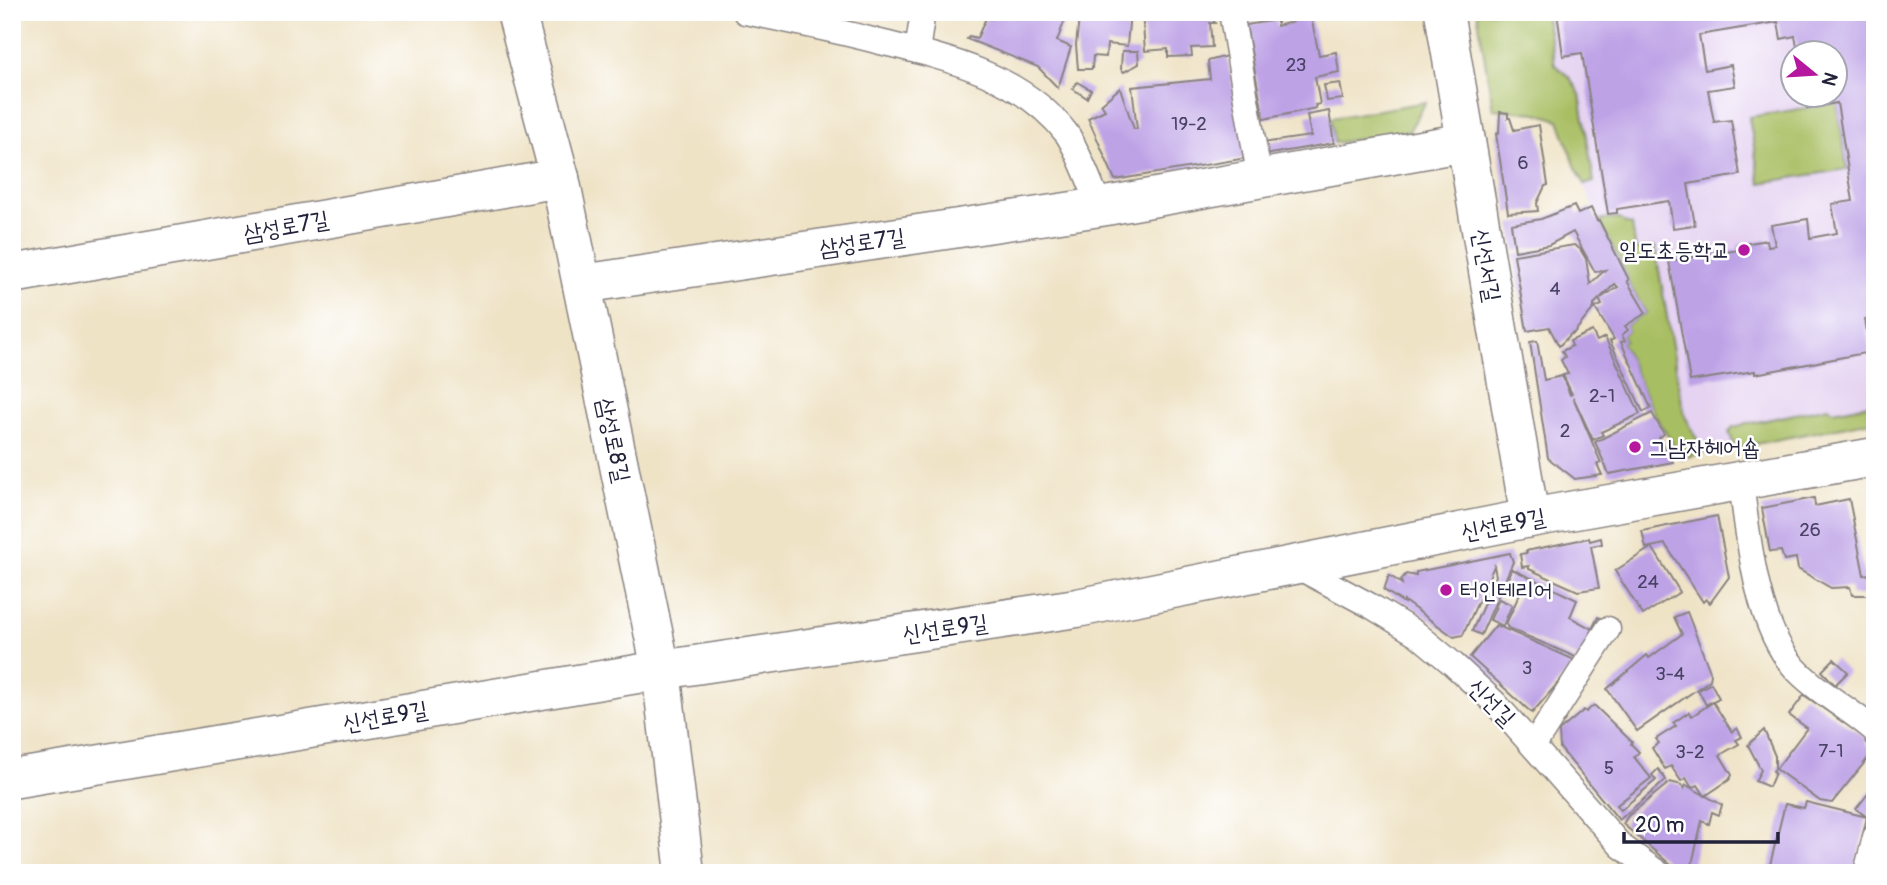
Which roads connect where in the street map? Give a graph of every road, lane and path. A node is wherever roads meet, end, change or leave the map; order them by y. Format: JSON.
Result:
{"nodes":[{"id":1,"x":516,"y":12,"type":"edge"},
{"id":2,"x":745,"y":12,"type":"edge"},
{"id":3,"x":923,"y":12,"type":"edge"},
{"id":4,"x":1231,"y":12,"type":"edge"},
{"id":5,"x":1444,"y":12,"type":"edge"},
{"id":6,"x":917,"y":51,"type":"junction"},
{"id":7,"x":1466,"y":142,"type":"junction"},
{"id":8,"x":560,"y":178,"type":"junction"},
{"id":9,"x":1261,"y":180,"type":"junction"},
{"id":10,"x":1100,"y":207,"type":"junction"},
{"id":11,"x":12,"y":274,"type":"edge"},
{"id":12,"x":582,"y":284,"type":"junction"},
{"id":13,"x":1875,"y":457,"type":"edge"},
{"id":14,"x":1741,"y":482,"type":"junction"},
{"id":15,"x":1531,"y":518,"type":"junction"},
{"id":16,"x":1296,"y":566,"type":"junction"},
{"id":17,"x":1608,"y":629,"type":"dead end"},
{"id":18,"x":661,"y":670,"type":"junction"},
{"id":19,"x":1875,"y":731,"type":"edge"},
{"id":20,"x":1534,"y":746,"type":"junction"},
{"id":21,"x":12,"y":779,"type":"edge"},
{"id":22,"x":1875,"y":836,"type":"edge"},
{"id":23,"x":685,"y":873,"type":"edge"},
{"id":24,"x":1658,"y":873,"type":"edge"},
{"id":25,"x":1866,"y":873,"type":"edge"}],
"edges":[{"from":1,"to":8,"type":"street","name":"삼성로8길"},
{"from":2,"to":6,"type":"lane"},
{"from":3,"to":6,"type":"lane"},
{"from":4,"to":9,"type":"lane"},
{"from":5,"to":7,"type":"street","name":"신선서길"},
{"from":6,"to":10,"type":"lane"},
{"from":7,"to":9,"type":"street","name":"삼성로7길"},
{"from":7,"to":15,"type":"street","name":"신선서길"},
{"from":8,"to":11,"type":"street","name":"삼성로7길"},
{"from":8,"to":12,"type":"street","name":"삼성로8길"},
{"from":9,"to":10,"type":"street","name":"삼성로7길"},
{"from":10,"to":12,"type":"street","name":"삼성로7길"},
{"from":12,"to":18,"type":"street","name":"삼성로8길"},
{"from":13,"to":14,"type":"street","name":"신선로9길"},
{"from":14,"to":15,"type":"street","name":"신선로9길"},
{"from":14,"to":19,"type":"lane"},
{"from":15,"to":16,"type":"street","name":"신선로9길"},
{"from":16,"to":18,"type":"street","name":"신선로9길"},
{"from":16,"to":20,"type":"lane","name":"신선길"},
{"from":17,"to":20,"type":"lane"},
{"from":18,"to":21,"type":"street","name":"신선로9길"},
{"from":18,"to":23,"type":"street","name":"삼성로8길"},
{"from":20,"to":24,"type":"lane","name":"신선길"},
{"from":22,"to":25,"type":"lane"}]}
